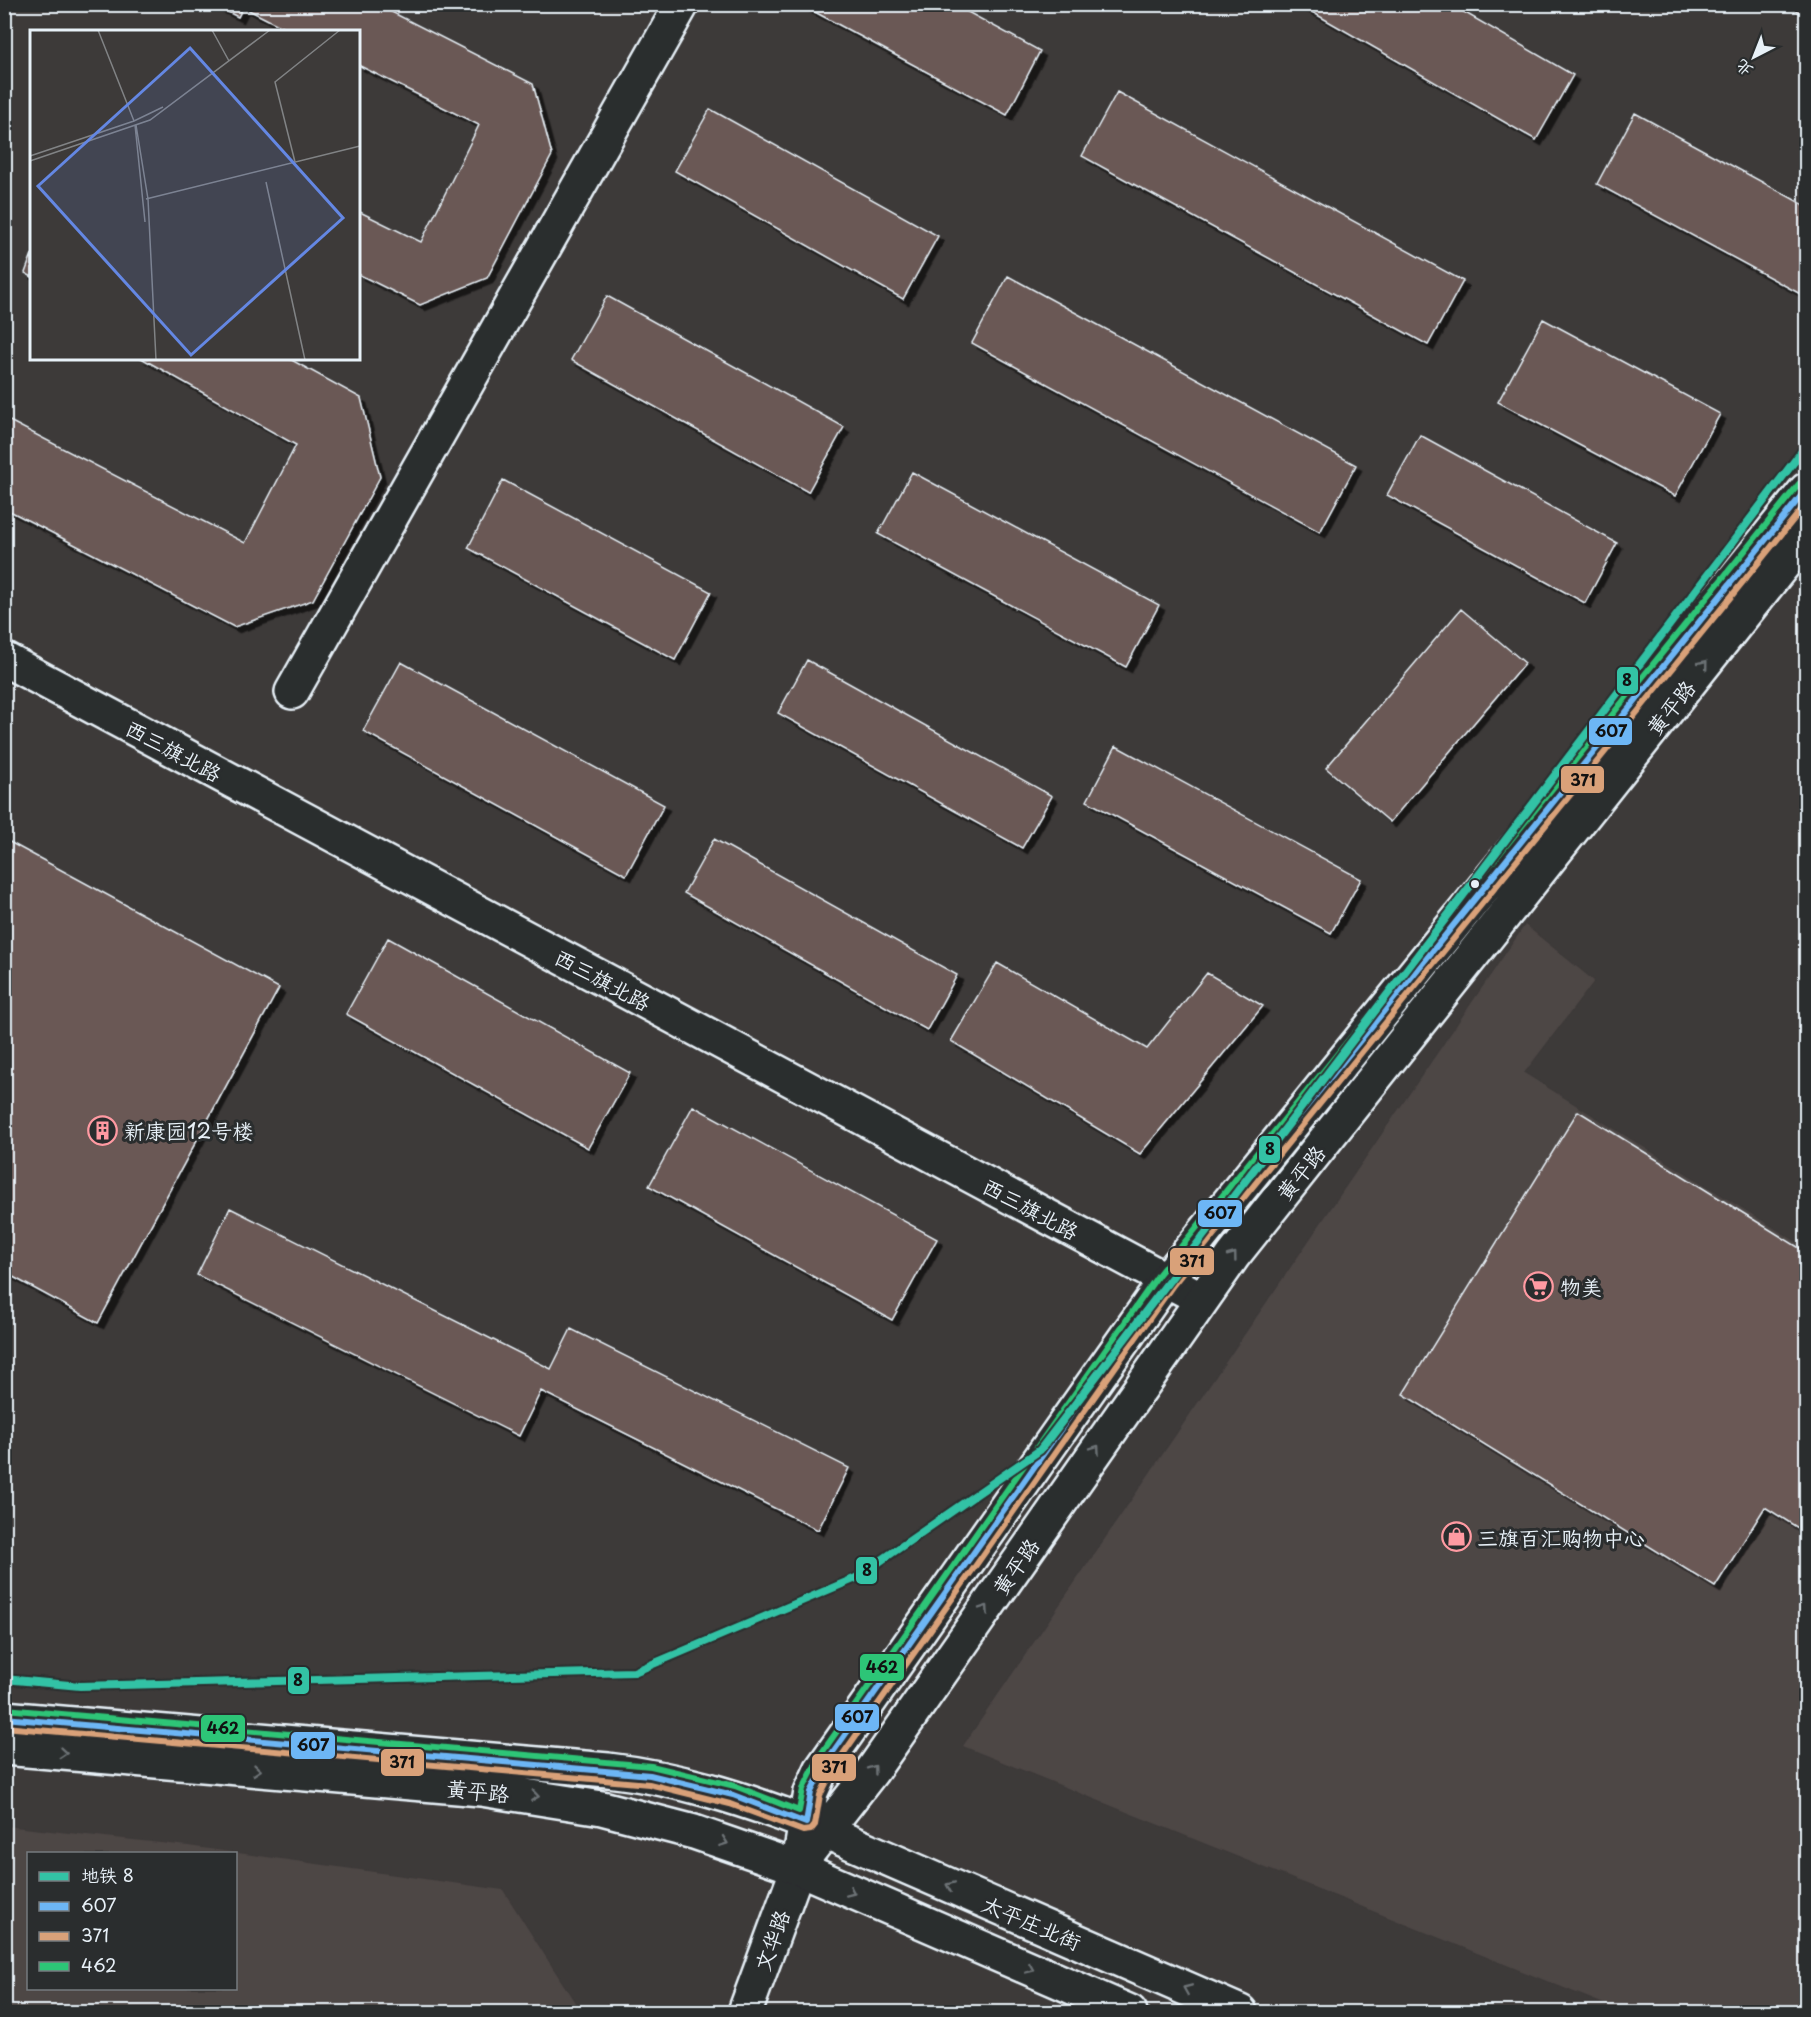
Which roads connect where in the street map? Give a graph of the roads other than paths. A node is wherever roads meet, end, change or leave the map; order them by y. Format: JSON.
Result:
{"nodes":[{"id":1,"x":682,"y":4,"type":"edge"},
{"id":2,"x":1806,"y":490,"type":"edge"},
{"id":3,"x":1806,"y":536,"type":"edge"},
{"id":4,"x":4,"y":659,"type":"edge"},
{"id":5,"x":292,"y":692,"type":"dead end"},
{"id":6,"x":1166,"y":1280,"type":"junction"},
{"id":7,"x":1202,"y":1299,"type":"junction"},
{"id":8,"x":4,"y":1718,"type":"edge"},
{"id":9,"x":4,"y":1748,"type":"edge"},
{"id":10,"x":815,"y":1827,"type":"junction"},
{"id":11,"x":798,"y":1869,"type":"junction"},
{"id":12,"x":745,"y":2013,"type":"edge"},
{"id":13,"x":1130,"y":2013,"type":"edge"},
{"id":14,"x":1240,"y":2013,"type":"edge"}],
"edges":[{"from":1,"to":5,"type":"main road"},
{"from":2,"to":6,"type":"main road","name":"黄平路"},
{"from":7,"to":3,"type":"main road","name":"黄平路","one_way":true},
{"from":4,"to":6,"type":"main road","name":"西三旗北路"},
{"from":6,"to":7,"type":"main road","name":"西三旗北路"},
{"from":6,"to":10,"type":"main road","name":"黄平路"},
{"from":10,"to":7,"type":"main road","name":"黄平路","one_way":true},
{"from":8,"to":10,"type":"main road","name":"黄平路"},
{"from":9,"to":11,"type":"main road","name":"黄平路","one_way":true},
{"from":10,"to":11,"type":"main road","name":"黄平路"},
{"from":14,"to":10,"type":"main road","name":"太平庄北街","one_way":true},
{"from":11,"to":12,"type":"main road","name":"文华路"},
{"from":11,"to":13,"type":"main road","name":"太平庄北街","one_way":true}]}
